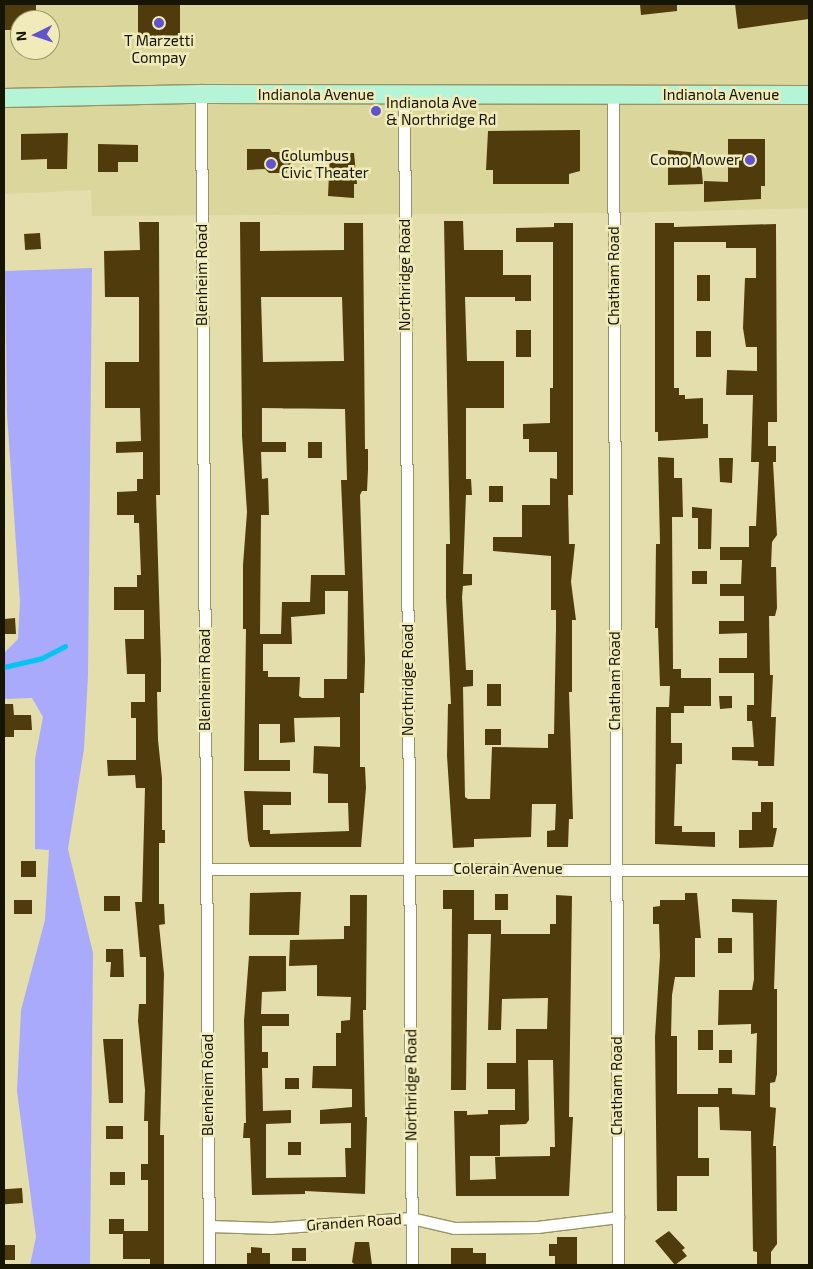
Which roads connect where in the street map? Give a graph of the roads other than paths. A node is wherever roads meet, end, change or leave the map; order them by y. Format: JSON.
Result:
{"nodes":[{"id":1,"x":201,"y":94,"type":"junction"},
{"id":2,"x":404,"y":95,"type":"junction"},
{"id":3,"x":809,"y":95,"type":"edge"},
{"id":4,"x":613,"y":96,"type":"junction"},
{"id":5,"x":4,"y":98,"type":"edge"},
{"id":6,"x":616,"y":868,"type":"junction"},
{"id":7,"x":207,"y":869,"type":"junction"},
{"id":8,"x":409,"y":869,"type":"junction"},
{"id":9,"x":809,"y":870,"type":"edge"},
{"id":10,"x":618,"y":1217,"type":"junction"},
{"id":11,"x":411,"y":1218,"type":"junction"},
{"id":12,"x":209,"y":1226,"type":"junction"},
{"id":13,"x":209,"y":1265,"type":"edge"},
{"id":14,"x":412,"y":1265,"type":"edge"},
{"id":15,"x":618,"y":1265,"type":"edge"}],
"edges":[{"from":1,"to":2,"type":"main road","name":"Indianola Avenue"},
{"from":1,"to":5,"type":"main road","name":"Indianola Avenue"},
{"from":1,"to":7,"type":"street","name":"Blenheim Road"},
{"from":2,"to":4,"type":"main road","name":"Indianola Avenue"},
{"from":2,"to":8,"type":"street","name":"Northridge Road"},
{"from":3,"to":4,"type":"main road","name":"Indianola Avenue"},
{"from":4,"to":6,"type":"street","name":"Chatham Road"},
{"from":6,"to":8,"type":"street","name":"Colerain Avenue"},
{"from":6,"to":9,"type":"street","name":"Colerain Avenue"},
{"from":6,"to":10,"type":"street","name":"Chatham Road"},
{"from":7,"to":8,"type":"street","name":"Colerain Avenue"},
{"from":7,"to":12,"type":"street","name":"Blenheim Road"},
{"from":8,"to":11,"type":"street","name":"Northridge Road"},
{"from":10,"to":11,"type":"street","name":"Granden Road"},
{"from":10,"to":15,"type":"street","name":"Chatham Road"},
{"from":11,"to":12,"type":"street","name":"Granden Road"},
{"from":11,"to":14,"type":"street","name":"Northridge Road"},
{"from":12,"to":13,"type":"street","name":"Blenheim Road"}]}
